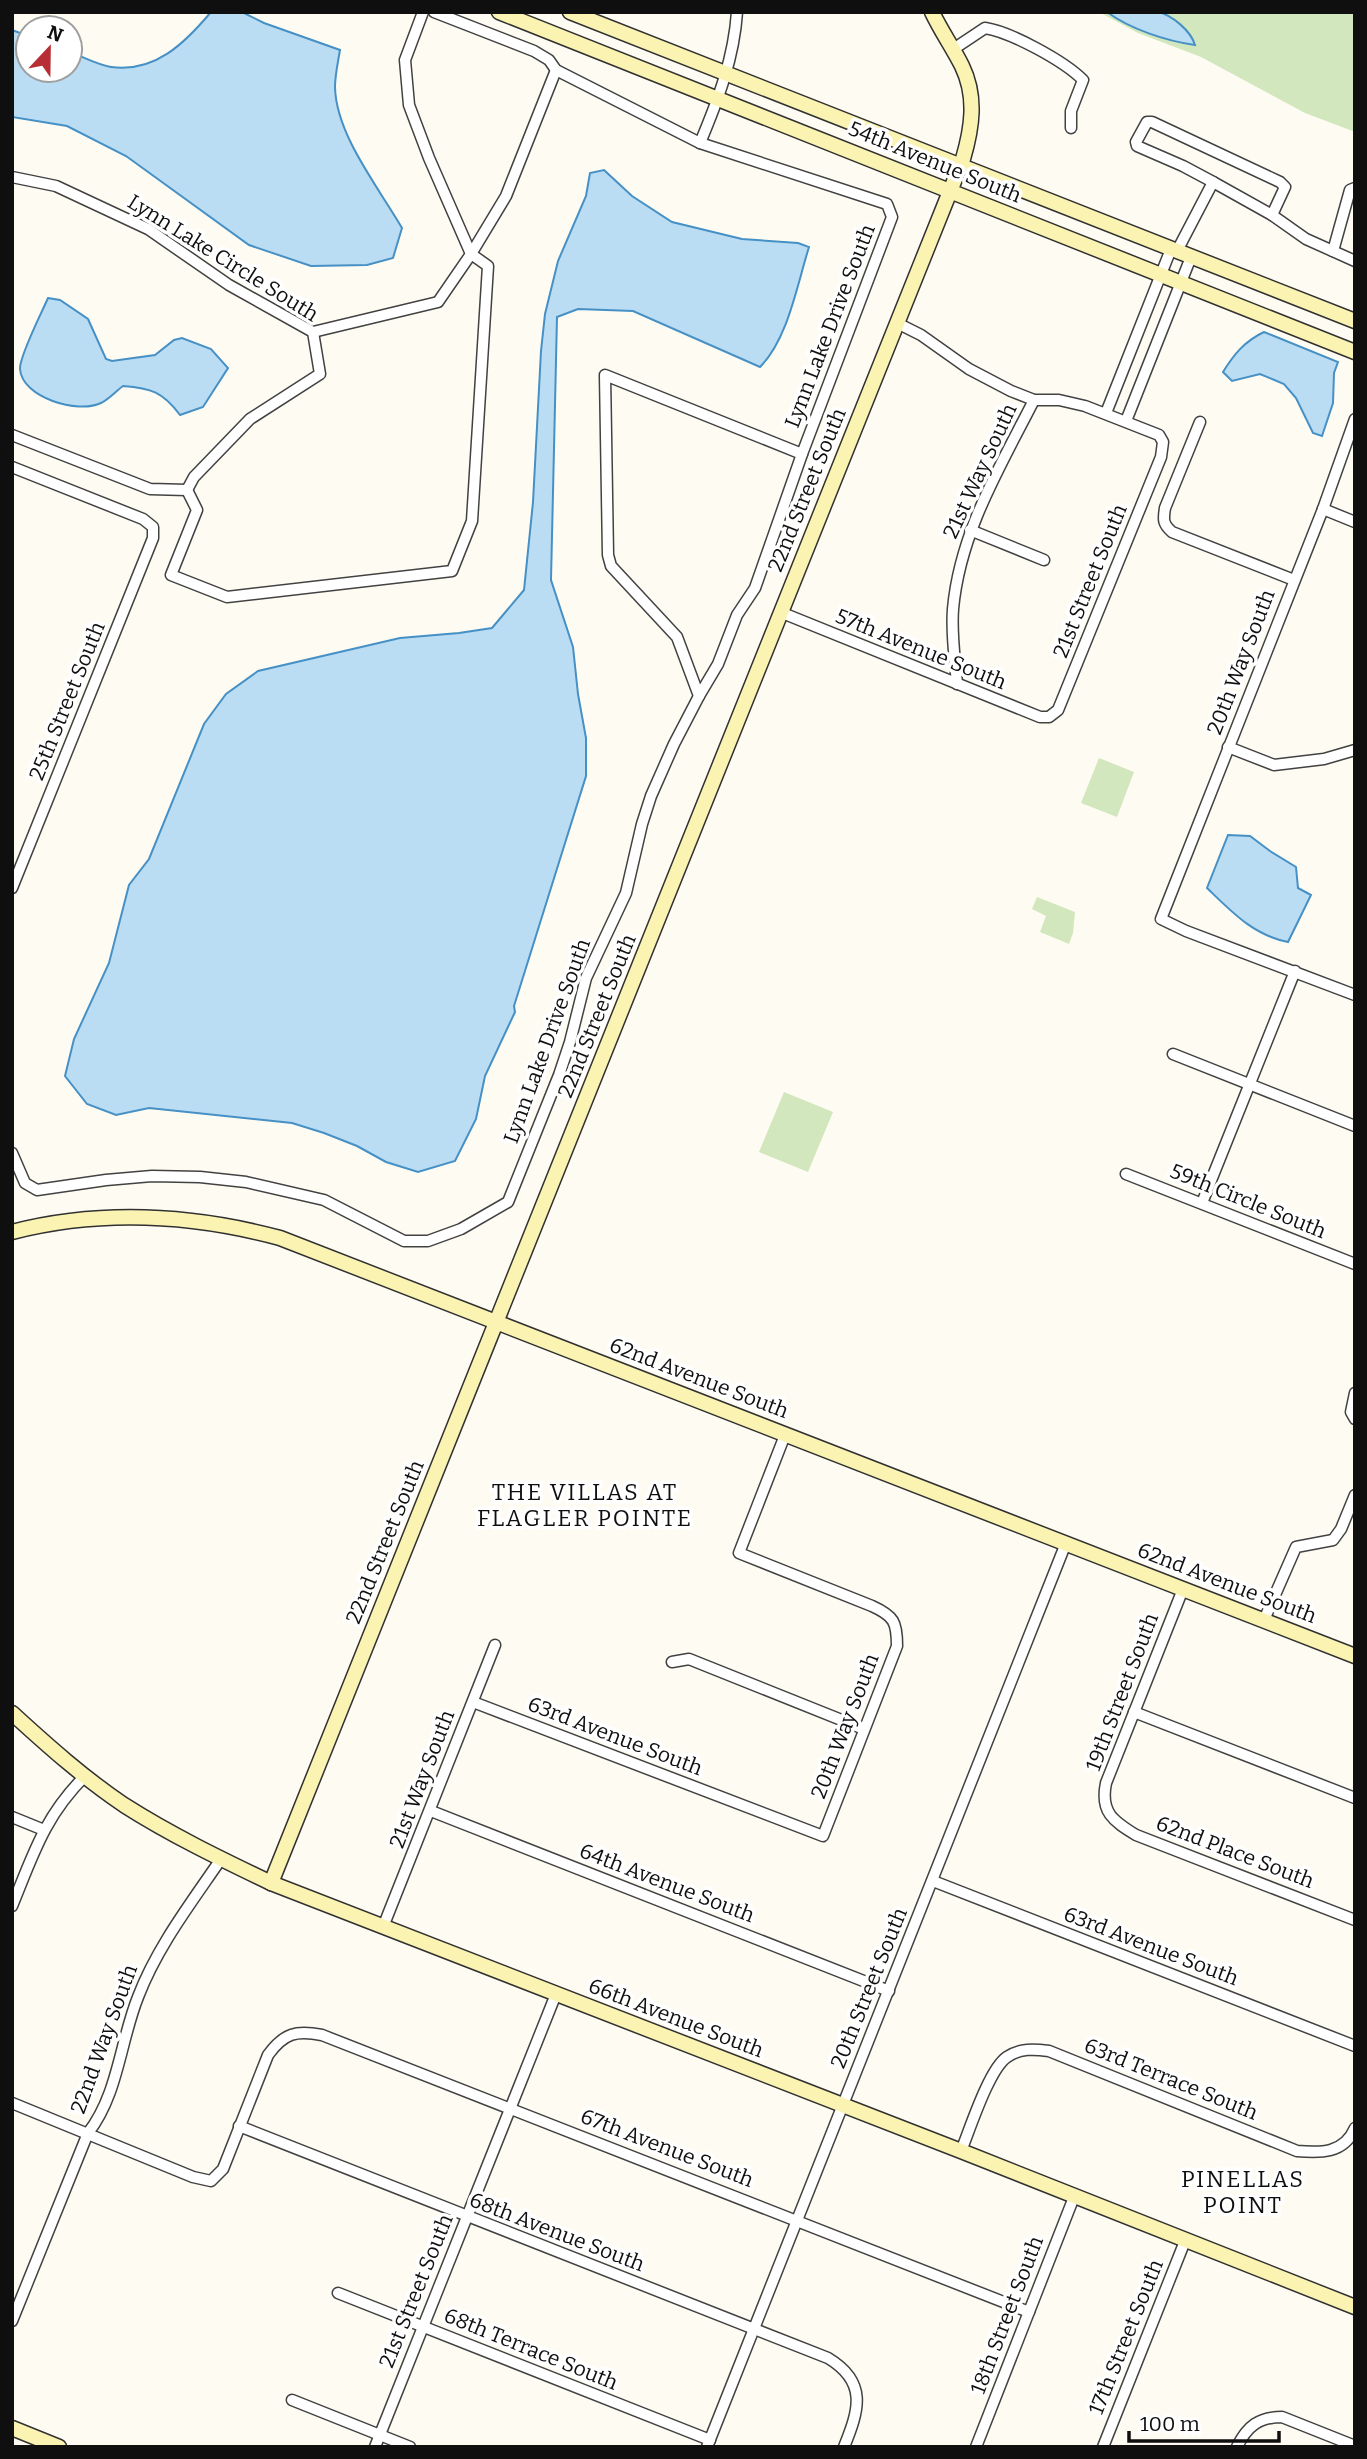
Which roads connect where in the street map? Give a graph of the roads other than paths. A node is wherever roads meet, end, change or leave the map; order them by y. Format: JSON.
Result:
{"nodes":[{"id":1,"x":423,"y":12,"type":"edge"},
{"id":2,"x":434,"y":12,"type":"edge"},
{"id":3,"x":499,"y":12,"type":"edge"},
{"id":4,"x":569,"y":12,"type":"edge"},
{"id":5,"x":737,"y":12,"type":"edge"},
{"id":6,"x":933,"y":12,"type":"edge"},
{"id":7,"x":952,"y":50,"type":"junction"},
{"id":8,"x":556,"y":70,"type":"junction"},
{"id":9,"x":726,"y":75,"type":"junction"},
{"id":10,"x":718,"y":100,"type":"junction"},
{"id":11,"x":1071,"y":128,"type":"dead end"},
{"id":12,"x":700,"y":143,"type":"junction"},
{"id":13,"x":960,"y":165,"type":"junction"},
{"id":14,"x":12,"y":177,"type":"edge"},
{"id":15,"x":1213,"y":182,"type":"junction"},
{"id":16,"x":1355,"y":188,"type":"edge"},
{"id":17,"x":950,"y":190,"type":"junction"},
{"id":18,"x":1272,"y":215,"type":"junction"},
{"id":19,"x":1333,"y":251,"type":"junction"},
{"id":20,"x":1179,"y":252,"type":"junction"},
{"id":21,"x":471,"y":254,"type":"junction"},
{"id":22,"x":1355,"y":261,"type":"edge"},
{"id":23,"x":1160,"y":275,"type":"junction"},
{"id":24,"x":1181,"y":283,"type":"junction"},
{"id":25,"x":1355,"y":321,"type":"edge"},
{"id":26,"x":897,"y":323,"type":"junction"},
{"id":27,"x":313,"y":332,"type":"junction"},
{"id":28,"x":1355,"y":352,"type":"edge"},
{"id":29,"x":1034,"y":400,"type":"junction"},
{"id":30,"x":1106,"y":413,"type":"junction"},
{"id":31,"x":1355,"y":419,"type":"edge"},
{"id":32,"x":1126,"y":421,"type":"junction"},
{"id":33,"x":1200,"y":422,"type":"dead end"},
{"id":34,"x":12,"y":435,"type":"edge"},
{"id":35,"x":802,"y":454,"type":"junction"},
{"id":36,"x":12,"y":467,"type":"edge"},
{"id":37,"x":187,"y":490,"type":"junction"},
{"id":38,"x":1323,"y":509,"type":"junction"},
{"id":39,"x":1355,"y":522,"type":"edge"},
{"id":40,"x":971,"y":530,"type":"junction"},
{"id":41,"x":1044,"y":560,"type":"dead end"},
{"id":42,"x":1294,"y":580,"type":"junction"},
{"id":43,"x":780,"y":611,"type":"junction"},
{"id":44,"x":957,"y":684,"type":"junction"},
{"id":45,"x":699,"y":696,"type":"junction"},
{"id":46,"x":1049,"y":717,"type":"joint"},
{"id":47,"x":1228,"y":747,"type":"junction"},
{"id":48,"x":1355,"y":750,"type":"edge"},
{"id":49,"x":17,"y":864,"type":"edge"},
{"id":50,"x":12,"y":888,"type":"edge"},
{"id":51,"x":1295,"y":971,"type":"junction"},
{"id":52,"x":1355,"y":995,"type":"edge"},
{"id":53,"x":1173,"y":1055,"type":"dead end"},
{"id":54,"x":1251,"y":1085,"type":"junction"},
{"id":55,"x":1355,"y":1126,"type":"edge"},
{"id":56,"x":12,"y":1153,"type":"edge"},
{"id":57,"x":1126,"y":1174,"type":"dead end"},
{"id":58,"x":1202,"y":1203,"type":"junction"},
{"id":59,"x":12,"y":1232,"type":"edge"},
{"id":60,"x":1355,"y":1264,"type":"edge"},
{"id":61,"x":497,"y":1322,"type":"junction"},
{"id":62,"x":1355,"y":1394,"type":"edge"},
{"id":63,"x":1355,"y":1419,"type":"edge"},
{"id":64,"x":785,"y":1435,"type":"junction"},
{"id":65,"x":1355,"y":1495,"type":"edge"},
{"id":66,"x":1066,"y":1543,"type":"junction"},
{"id":67,"x":1183,"y":1589,"type":"junction"},
{"id":68,"x":1264,"y":1620,"type":"junction"},
{"id":69,"x":495,"y":1645,"type":"dead end"},
{"id":70,"x":1355,"y":1656,"type":"edge"},
{"id":71,"x":672,"y":1662,"type":"dead end"},
{"id":72,"x":472,"y":1702,"type":"junction"},
{"id":73,"x":1134,"y":1712,"type":"junction"},
{"id":74,"x":12,"y":1713,"type":"edge"},
{"id":75,"x":864,"y":1728,"type":"junction"},
{"id":76,"x":85,"y":1776,"type":"junction"},
{"id":77,"x":1355,"y":1798,"type":"edge"},
{"id":78,"x":430,"y":1811,"type":"junction"},
{"id":79,"x":1107,"y":1811,"type":"joint"},
{"id":80,"x":12,"y":1817,"type":"edge"},
{"id":81,"x":44,"y":1829,"type":"junction"},
{"id":82,"x":823,"y":1836,"type":"joint"},
{"id":83,"x":221,"y":1859,"type":"junction"},
{"id":84,"x":933,"y":1881,"type":"junction"},
{"id":85,"x":271,"y":1883,"type":"junction"},
{"id":86,"x":12,"y":1906,"type":"edge"},
{"id":87,"x":1355,"y":1920,"type":"edge"},
{"id":88,"x":383,"y":1927,"type":"junction"},
{"id":89,"x":889,"y":1991,"type":"junction"},
{"id":90,"x":556,"y":1994,"type":"junction"},
{"id":91,"x":1355,"y":2046,"type":"edge"},
{"id":92,"x":12,"y":2103,"type":"edge"},
{"id":93,"x":843,"y":2105,"type":"junction"},
{"id":94,"x":510,"y":2108,"type":"junction"},
{"id":95,"x":239,"y":2126,"type":"junction"},
{"id":96,"x":1355,"y":2128,"type":"edge"},
{"id":97,"x":88,"y":2133,"type":"junction"},
{"id":98,"x":961,"y":2151,"type":"junction"},
{"id":99,"x":1074,"y":2197,"type":"junction"},
{"id":100,"x":466,"y":2217,"type":"junction"},
{"id":101,"x":798,"y":2220,"type":"junction"},
{"id":102,"x":1185,"y":2241,"type":"junction"},
{"id":103,"x":338,"y":2293,"type":"dead end"},
{"id":104,"x":1355,"y":2307,"type":"edge"},
{"id":105,"x":1029,"y":2312,"type":"junction"},
{"id":106,"x":12,"y":2321,"type":"edge"},
{"id":107,"x":424,"y":2327,"type":"junction"},
{"id":108,"x":754,"y":2329,"type":"junction"},
{"id":109,"x":292,"y":2400,"type":"dead end"},
{"id":110,"x":12,"y":2428,"type":"edge"},
{"id":111,"x":380,"y":2435,"type":"junction"},
{"id":112,"x":708,"y":2443,"type":"edge"},
{"id":113,"x":1355,"y":2446,"type":"edge"},
{"id":114,"x":59,"y":2447,"type":"edge"},
{"id":115,"x":375,"y":2447,"type":"edge"},
{"id":116,"x":410,"y":2447,"type":"edge"},
{"id":117,"x":844,"y":2447,"type":"edge"},
{"id":118,"x":976,"y":2447,"type":"edge"},
{"id":119,"x":1103,"y":2447,"type":"edge"},
{"id":120,"x":1237,"y":2447,"type":"edge"}],
"edges":[{"from":1,"to":21,"type":"street"},
{"from":2,"to":8,"type":"street"},
{"from":3,"to":10,"type":"street","name":"54th Avenue South"},
{"from":4,"to":9,"type":"street","name":"54th Avenue South"},
{"from":5,"to":9,"type":"street"},
{"from":6,"to":7,"type":"street","name":"22nd Street South"},
{"from":7,"to":11,"type":"street"},
{"from":7,"to":13,"type":"street","name":"22nd Street South"},
{"from":8,"to":12,"type":"street"},
{"from":8,"to":21,"type":"street"},
{"from":9,"to":10,"type":"street"},
{"from":9,"to":13,"type":"street","name":"54th Avenue South"},
{"from":10,"to":12,"type":"street"},
{"from":10,"to":17,"type":"street","name":"54th Avenue South"},
{"from":12,"to":35,"type":"street","name":"Lynn Lake Drive South"},
{"from":13,"to":17,"type":"street","name":"22nd Street South"},
{"from":13,"to":20,"type":"street","name":"54th Avenue South"},
{"from":14,"to":27,"type":"street","name":"Lynn Lake Circle South"},
{"from":15,"to":18,"type":"street"},
{"from":15,"to":18,"type":"street"},
{"from":15,"to":20,"type":"street"},
{"from":16,"to":19,"type":"street"},
{"from":17,"to":23,"type":"street","name":"54th Avenue South"},
{"from":17,"to":26,"type":"street","name":"22nd Street South"},
{"from":18,"to":19,"type":"street"},
{"from":19,"to":22,"type":"street"},
{"from":20,"to":23,"type":"street"},
{"from":20,"to":24,"type":"street"},
{"from":20,"to":25,"type":"street","name":"54th Avenue South"},
{"from":21,"to":27,"type":"street"},
{"from":21,"to":37,"type":"street"},
{"from":23,"to":24,"type":"street","name":"54th Avenue South"},
{"from":23,"to":30,"type":"street"},
{"from":24,"to":28,"type":"street","name":"54th Avenue South"},
{"from":24,"to":32,"type":"street"},
{"from":26,"to":29,"type":"street"},
{"from":26,"to":43,"type":"street","name":"22nd Street South"},
{"from":27,"to":37,"type":"street","name":"Lynn Lake Circle South"},
{"from":29,"to":30,"type":"street"},
{"from":29,"to":40,"type":"street","name":"21st Way South"},
{"from":30,"to":32,"type":"street"},
{"from":31,"to":38,"type":"street","name":"20th Way South"},
{"from":32,"to":46,"type":"street","name":"21st Street South"},
{"from":33,"to":42,"type":"street"},
{"from":34,"to":37,"type":"street"},
{"from":35,"to":45,"type":"street"},
{"from":35,"to":45,"type":"street","name":"Lynn Lake Drive South"},
{"from":36,"to":49,"type":"street","name":"25th Street South"},
{"from":38,"to":39,"type":"street"},
{"from":38,"to":42,"type":"street","name":"20th Way South"},
{"from":40,"to":41,"type":"street"},
{"from":40,"to":44,"type":"street","name":"21st Way South"},
{"from":42,"to":47,"type":"street","name":"20th Way South"},
{"from":43,"to":44,"type":"street","name":"57th Avenue South"},
{"from":43,"to":61,"type":"street","name":"22nd Street South"},
{"from":44,"to":46,"type":"street","name":"57th Avenue South"},
{"from":45,"to":56,"type":"street","name":"Lynn Lake Drive South"},
{"from":47,"to":48,"type":"street"},
{"from":47,"to":51,"type":"street","name":"20th Way South"},
{"from":49,"to":50,"type":"street","name":"25th Street South"},
{"from":51,"to":52,"type":"street"},
{"from":51,"to":54,"type":"street"},
{"from":53,"to":54,"type":"street"},
{"from":54,"to":55,"type":"street"},
{"from":54,"to":58,"type":"street"},
{"from":57,"to":58,"type":"street","name":"59th Circle South"},
{"from":58,"to":60,"type":"street","name":"59th Circle South"},
{"from":59,"to":61,"type":"street","name":"62nd Avenue South"},
{"from":61,"to":64,"type":"street","name":"62nd Avenue South"},
{"from":61,"to":85,"type":"street","name":"22nd Street South"},
{"from":62,"to":63,"type":"street"},
{"from":64,"to":66,"type":"street","name":"62nd Avenue South"},
{"from":64,"to":75,"type":"street","name":"20th Way South"},
{"from":65,"to":68,"type":"street"},
{"from":66,"to":67,"type":"street","name":"62nd Avenue South"},
{"from":66,"to":84,"type":"street","name":"20th Street South"},
{"from":67,"to":68,"type":"street","name":"62nd Avenue South"},
{"from":67,"to":73,"type":"street","name":"19th Street South"},
{"from":68,"to":70,"type":"street","name":"62nd Avenue South"},
{"from":69,"to":72,"type":"street","name":"21st Way South"},
{"from":71,"to":75,"type":"street"},
{"from":72,"to":78,"type":"street","name":"21st Way South"},
{"from":72,"to":82,"type":"street","name":"63rd Avenue South"},
{"from":73,"to":77,"type":"street"},
{"from":73,"to":79,"type":"street","name":"19th Street South"},
{"from":74,"to":76,"type":"street","name":"66th Avenue South"},
{"from":75,"to":82,"type":"street","name":"20th Way South"},
{"from":76,"to":81,"type":"street"},
{"from":76,"to":83,"type":"street","name":"66th Avenue South"},
{"from":78,"to":88,"type":"street","name":"21st Way South"},
{"from":78,"to":89,"type":"street","name":"64th Avenue South"},
{"from":79,"to":87,"type":"street","name":"62nd Place South"},
{"from":80,"to":81,"type":"street"},
{"from":81,"to":86,"type":"street"},
{"from":83,"to":85,"type":"street","name":"66th Avenue South"},
{"from":83,"to":97,"type":"street","name":"22nd Way South"},
{"from":84,"to":89,"type":"street","name":"20th Street South"},
{"from":84,"to":91,"type":"street","name":"63rd Avenue South"},
{"from":85,"to":88,"type":"street","name":"66th Avenue South"},
{"from":88,"to":90,"type":"street","name":"66th Avenue South"},
{"from":89,"to":93,"type":"street","name":"20th Street South"},
{"from":90,"to":93,"type":"street","name":"66th Avenue South"},
{"from":90,"to":94,"type":"street","name":"21st Street South"},
{"from":92,"to":97,"type":"street"},
{"from":93,"to":98,"type":"street","name":"66th Avenue South"},
{"from":93,"to":101,"type":"street","name":"20th Street South"},
{"from":94,"to":95,"type":"street","name":"67th Avenue South"},
{"from":94,"to":100,"type":"street","name":"21st Street South"},
{"from":94,"to":101,"type":"street","name":"67th Avenue South"},
{"from":95,"to":97,"type":"street"},
{"from":95,"to":100,"type":"street","name":"68th Avenue South"},
{"from":96,"to":98,"type":"street","name":"63rd Terrace South"},
{"from":97,"to":106,"type":"street","name":"22nd Way South"},
{"from":98,"to":99,"type":"street","name":"66th Avenue South"},
{"from":99,"to":102,"type":"street","name":"66th Avenue South"},
{"from":99,"to":105,"type":"street","name":"18th Street South"},
{"from":100,"to":107,"type":"street","name":"21st Street South"},
{"from":100,"to":108,"type":"street","name":"68th Avenue South"},
{"from":101,"to":105,"type":"street","name":"67th Avenue South"},
{"from":101,"to":108,"type":"street","name":"20th Street South"},
{"from":102,"to":104,"type":"street","name":"66th Avenue South"},
{"from":102,"to":119,"type":"street","name":"17th Street South"},
{"from":103,"to":107,"type":"street","name":"68th Terrace South"},
{"from":105,"to":118,"type":"street","name":"18th Street South"},
{"from":107,"to":111,"type":"street","name":"21st Street South"},
{"from":107,"to":112,"type":"street","name":"68th Terrace South"},
{"from":108,"to":112,"type":"street","name":"20th Street South"},
{"from":108,"to":117,"type":"street","name":"68th Avenue South"},
{"from":109,"to":111,"type":"street"},
{"from":110,"to":114,"type":"street"},
{"from":111,"to":115,"type":"street","name":"21st Street South"},
{"from":111,"to":116,"type":"street"},
{"from":113,"to":120,"type":"street"}]}
